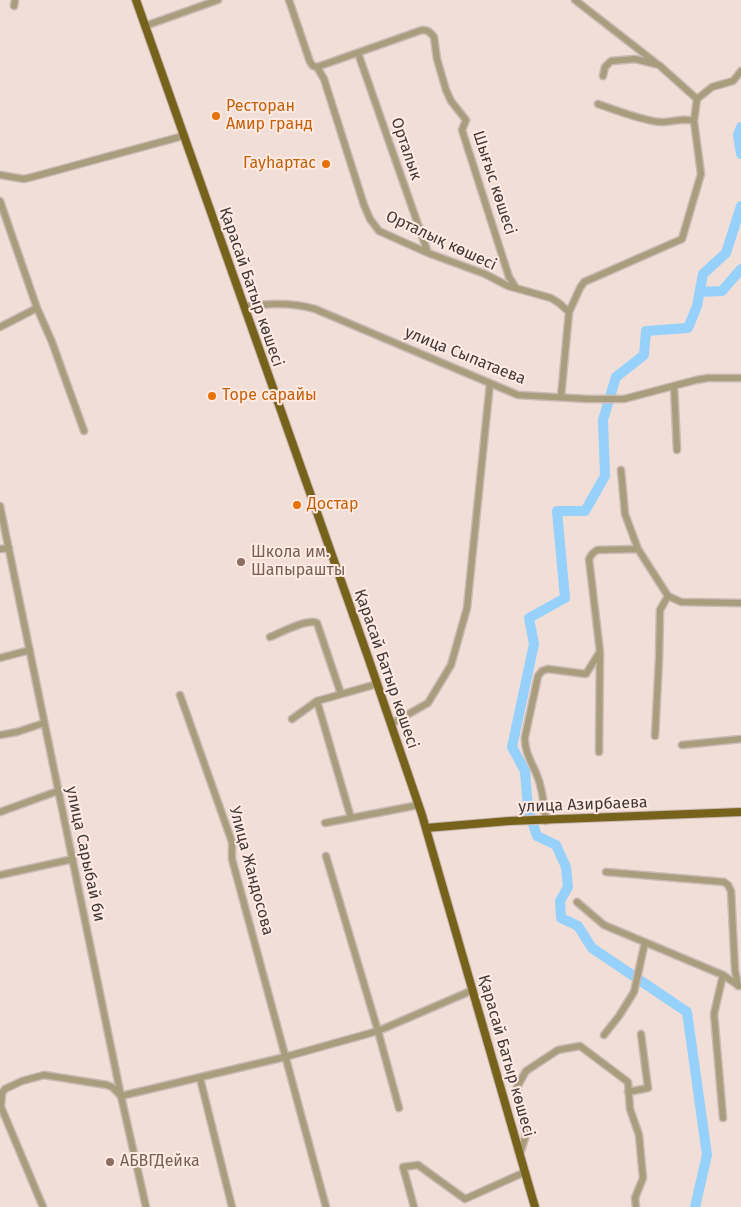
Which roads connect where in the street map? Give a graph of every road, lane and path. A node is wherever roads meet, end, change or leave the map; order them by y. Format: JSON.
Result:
{"nodes":[{"id":1,"x":136,"y":0,"type":"edge"},
{"id":2,"x":218,"y":0,"type":"edge"},
{"id":3,"x":289,"y":0,"type":"edge"},
{"id":4,"x":575,"y":0,"type":"edge"},
{"id":5,"x":145,"y":26,"type":"junction"},
{"id":6,"x":358,"y":53,"type":"junction"},
{"id":7,"x":659,"y":65,"type":"junction"},
{"id":8,"x":317,"y":67,"type":"junction"},
{"id":9,"x":741,"y":70,"type":"edge"},
{"id":10,"x":604,"y":76,"type":"dead end"},
{"id":11,"x":697,"y":99,"type":"junction"},
{"id":12,"x":598,"y":104,"type":"dead end"},
{"id":13,"x":694,"y":121,"type":"junction"},
{"id":14,"x":184,"y":136,"type":"junction"},
{"id":15,"x":0,"y":175,"type":"edge"},
{"id":16,"x":0,"y":201,"type":"edge"},
{"id":17,"x":428,"y":253,"type":"junction"},
{"id":18,"x":516,"y":288,"type":"junction"},
{"id":19,"x":244,"y":307,"type":"junction"},
{"id":20,"x":37,"y":308,"type":"junction"},
{"id":21,"x":568,"y":312,"type":"junction"},
{"id":22,"x":0,"y":327,"type":"edge"},
{"id":23,"x":741,"y":378,"type":"edge"},
{"id":24,"x":490,"y":383,"type":"junction"},
{"id":25,"x":674,"y":386,"type":"junction"},
{"id":26,"x":561,"y":397,"type":"junction"},
{"id":27,"x":84,"y":431,"type":"dead end"},
{"id":28,"x":677,"y":450,"type":"dead end"},
{"id":29,"x":621,"y":470,"type":"dead end"},
{"id":30,"x":0,"y":506,"type":"edge"},
{"id":31,"x":9,"y":548,"type":"junction"},
{"id":32,"x":638,"y":548,"type":"junction"},
{"id":33,"x":0,"y":549,"type":"edge"},
{"id":34,"x":668,"y":596,"type":"junction"},
{"id":35,"x":741,"y":603,"type":"edge"},
{"id":36,"x":270,"y":637,"type":"dead end"},
{"id":37,"x":30,"y":650,"type":"junction"},
{"id":38,"x":600,"y":652,"type":"junction"},
{"id":39,"x":0,"y":658,"type":"edge"},
{"id":40,"x":377,"y":684,"type":"junction"},
{"id":41,"x":342,"y":694,"type":"junction"},
{"id":42,"x":180,"y":695,"type":"dead end"},
{"id":43,"x":316,"y":701,"type":"junction"},
{"id":44,"x":292,"y":719,"type":"dead end"},
{"id":45,"x":44,"y":723,"type":"junction"},
{"id":46,"x":391,"y":724,"type":"junction"},
{"id":47,"x":0,"y":735,"type":"edge"},
{"id":48,"x":655,"y":736,"type":"dead end"},
{"id":49,"x":741,"y":739,"type":"edge"},
{"id":50,"x":682,"y":745,"type":"dead end"},
{"id":51,"x":599,"y":752,"type":"dead end"},
{"id":52,"x":58,"y":792,"type":"junction"},
{"id":53,"x":419,"y":805,"type":"junction"},
{"id":54,"x":0,"y":812,"type":"edge"},
{"id":55,"x":741,"y":812,"type":"edge"},
{"id":56,"x":351,"y":818,"type":"junction"},
{"id":57,"x":544,"y":821,"type":"junction"},
{"id":58,"x":325,"y":823,"type":"dead end"},
{"id":59,"x":426,"y":828,"type":"junction"},
{"id":60,"x":326,"y":856,"type":"dead end"},
{"id":61,"x":73,"y":859,"type":"junction"},
{"id":62,"x":606,"y":872,"type":"dead end"},
{"id":63,"x":0,"y":875,"type":"edge"},
{"id":64,"x":577,"y":902,"type":"dead end"},
{"id":65,"x":645,"y":942,"type":"junction"},
{"id":66,"x":723,"y":975,"type":"junction"},
{"id":67,"x":740,"y":986,"type":"edge"},
{"id":68,"x":472,"y":990,"type":"junction"},
{"id":69,"x":378,"y":1031,"type":"junction"},
{"id":70,"x":640,"y":1034,"type":"dead end"},
{"id":71,"x":604,"y":1035,"type":"dead end"},
{"id":72,"x":285,"y":1057,"type":"junction"},
{"id":73,"x":200,"y":1078,"type":"junction"},
{"id":74,"x":628,"y":1092,"type":"junction"},
{"id":75,"x":121,"y":1096,"type":"junction"},
{"id":76,"x":399,"y":1108,"type":"dead end"},
{"id":77,"x":723,"y":1118,"type":"dead end"},
{"id":78,"x":520,"y":1154,"type":"junction"},
{"id":79,"x":525,"y":1172,"type":"junction"},
{"id":80,"x":43,"y":1207,"type":"edge"},
{"id":81,"x":146,"y":1207,"type":"edge"},
{"id":82,"x":232,"y":1207,"type":"edge"},
{"id":83,"x":326,"y":1207,"type":"edge"},
{"id":84,"x":414,"y":1207,"type":"edge"},
{"id":85,"x":535,"y":1207,"type":"edge"},
{"id":86,"x":636,"y":1207,"type":"edge"}],
"edges":[{"from":1,"to":5,"type":"main road","name":"Қарасай Батыр көшесі"},
{"from":2,"to":5,"type":"street"},
{"from":3,"to":8,"type":"street","name":"Орталық көшесі"},
{"from":4,"to":7,"type":"street"},
{"from":5,"to":14,"type":"main road","name":"Қарасай Батыр көшесі"},
{"from":6,"to":8,"type":"street"},
{"from":6,"to":17,"type":"street","name":"Орталык"},
{"from":6,"to":18,"type":"street","name":"Шығыс көшесі"},
{"from":7,"to":10,"type":"street"},
{"from":7,"to":11,"type":"street"},
{"from":8,"to":17,"type":"street","name":"Орталық көшесі"},
{"from":9,"to":11,"type":"street"},
{"from":11,"to":13,"type":"street"},
{"from":12,"to":13,"type":"street"},
{"from":13,"to":21,"type":"street"},
{"from":14,"to":15,"type":"street"},
{"from":14,"to":19,"type":"main road","name":"Қарасай Батыр көшесі"},
{"from":16,"to":20,"type":"street"},
{"from":17,"to":18,"type":"street","name":"Орталық көшесі"},
{"from":18,"to":21,"type":"street","name":"Орталық көшесі"},
{"from":19,"to":24,"type":"street","name":"улица Сыпатаева"},
{"from":19,"to":40,"type":"main road","name":"Қарасай Батыр көшесі"},
{"from":20,"to":22,"type":"street"},
{"from":20,"to":27,"type":"street"},
{"from":21,"to":26,"type":"street"},
{"from":23,"to":25,"type":"street","name":"улица Сыпатаева"},
{"from":24,"to":26,"type":"street","name":"улица Сыпатаева"},
{"from":24,"to":46,"type":"street"},
{"from":25,"to":26,"type":"street","name":"улица Сыпатаева"},
{"from":25,"to":28,"type":"street"},
{"from":29,"to":32,"type":"street"},
{"from":30,"to":31,"type":"street","name":"улица Сарыбай би"},
{"from":31,"to":33,"type":"street"},
{"from":31,"to":37,"type":"street","name":"улица Сарыбай би"},
{"from":32,"to":34,"type":"street"},
{"from":32,"to":38,"type":"street"},
{"from":34,"to":35,"type":"street"},
{"from":34,"to":48,"type":"street"},
{"from":36,"to":41,"type":"street"},
{"from":37,"to":39,"type":"street"},
{"from":37,"to":45,"type":"street","name":"улица Сарыбай би"},
{"from":38,"to":51,"type":"street"},
{"from":38,"to":57,"type":"street"},
{"from":40,"to":41,"type":"street"},
{"from":40,"to":46,"type":"main road","name":"Қарасай Батыр көшесі"},
{"from":41,"to":43,"type":"street"},
{"from":42,"to":72,"type":"street","name":"Улица Жандосова"},
{"from":43,"to":44,"type":"street"},
{"from":43,"to":56,"type":"street"},
{"from":45,"to":47,"type":"street"},
{"from":45,"to":52,"type":"street","name":"улица Сарыбай би"},
{"from":46,"to":53,"type":"main road","name":"Қарасай Батыр көшесі"},
{"from":49,"to":50,"type":"street"},
{"from":52,"to":54,"type":"street"},
{"from":52,"to":61,"type":"street","name":"улица Сарыбай би"},
{"from":53,"to":56,"type":"street"},
{"from":53,"to":59,"type":"main road","name":"Қарасай Батыр көшесі"},
{"from":55,"to":57,"type":"main road","name":"улица Азирбаева"},
{"from":56,"to":58,"type":"street"},
{"from":57,"to":59,"type":"main road","name":"улица Азирбаева"},
{"from":59,"to":68,"type":"main road","name":"Қарасай Батыр көшесі"},
{"from":60,"to":69,"type":"street"},
{"from":61,"to":63,"type":"street"},
{"from":61,"to":75,"type":"street","name":"улица Сарыбай би"},
{"from":62,"to":67,"type":"street"},
{"from":64,"to":65,"type":"street"},
{"from":65,"to":66,"type":"street"},
{"from":65,"to":71,"type":"street"},
{"from":66,"to":67,"type":"street"},
{"from":66,"to":77,"type":"street"},
{"from":68,"to":69,"type":"street"},
{"from":68,"to":78,"type":"main road","name":"Қарасай Батыр көшесі"},
{"from":69,"to":72,"type":"street"},
{"from":69,"to":76,"type":"street"},
{"from":70,"to":74,"type":"street"},
{"from":72,"to":73,"type":"street"},
{"from":72,"to":83,"type":"street","name":"Улица Жандосова"},
{"from":73,"to":75,"type":"street"},
{"from":73,"to":82,"type":"street"},
{"from":74,"to":78,"type":"street"},
{"from":74,"to":86,"type":"street"},
{"from":75,"to":80,"type":"street"},
{"from":75,"to":81,"type":"street","name":"улица Сарыбай би"},
{"from":78,"to":79,"type":"main road","name":"Қарасай Батыр көшесі"},
{"from":79,"to":84,"type":"street"},
{"from":79,"to":85,"type":"main road","name":"Қарасай Батыр көшесі"}]}
